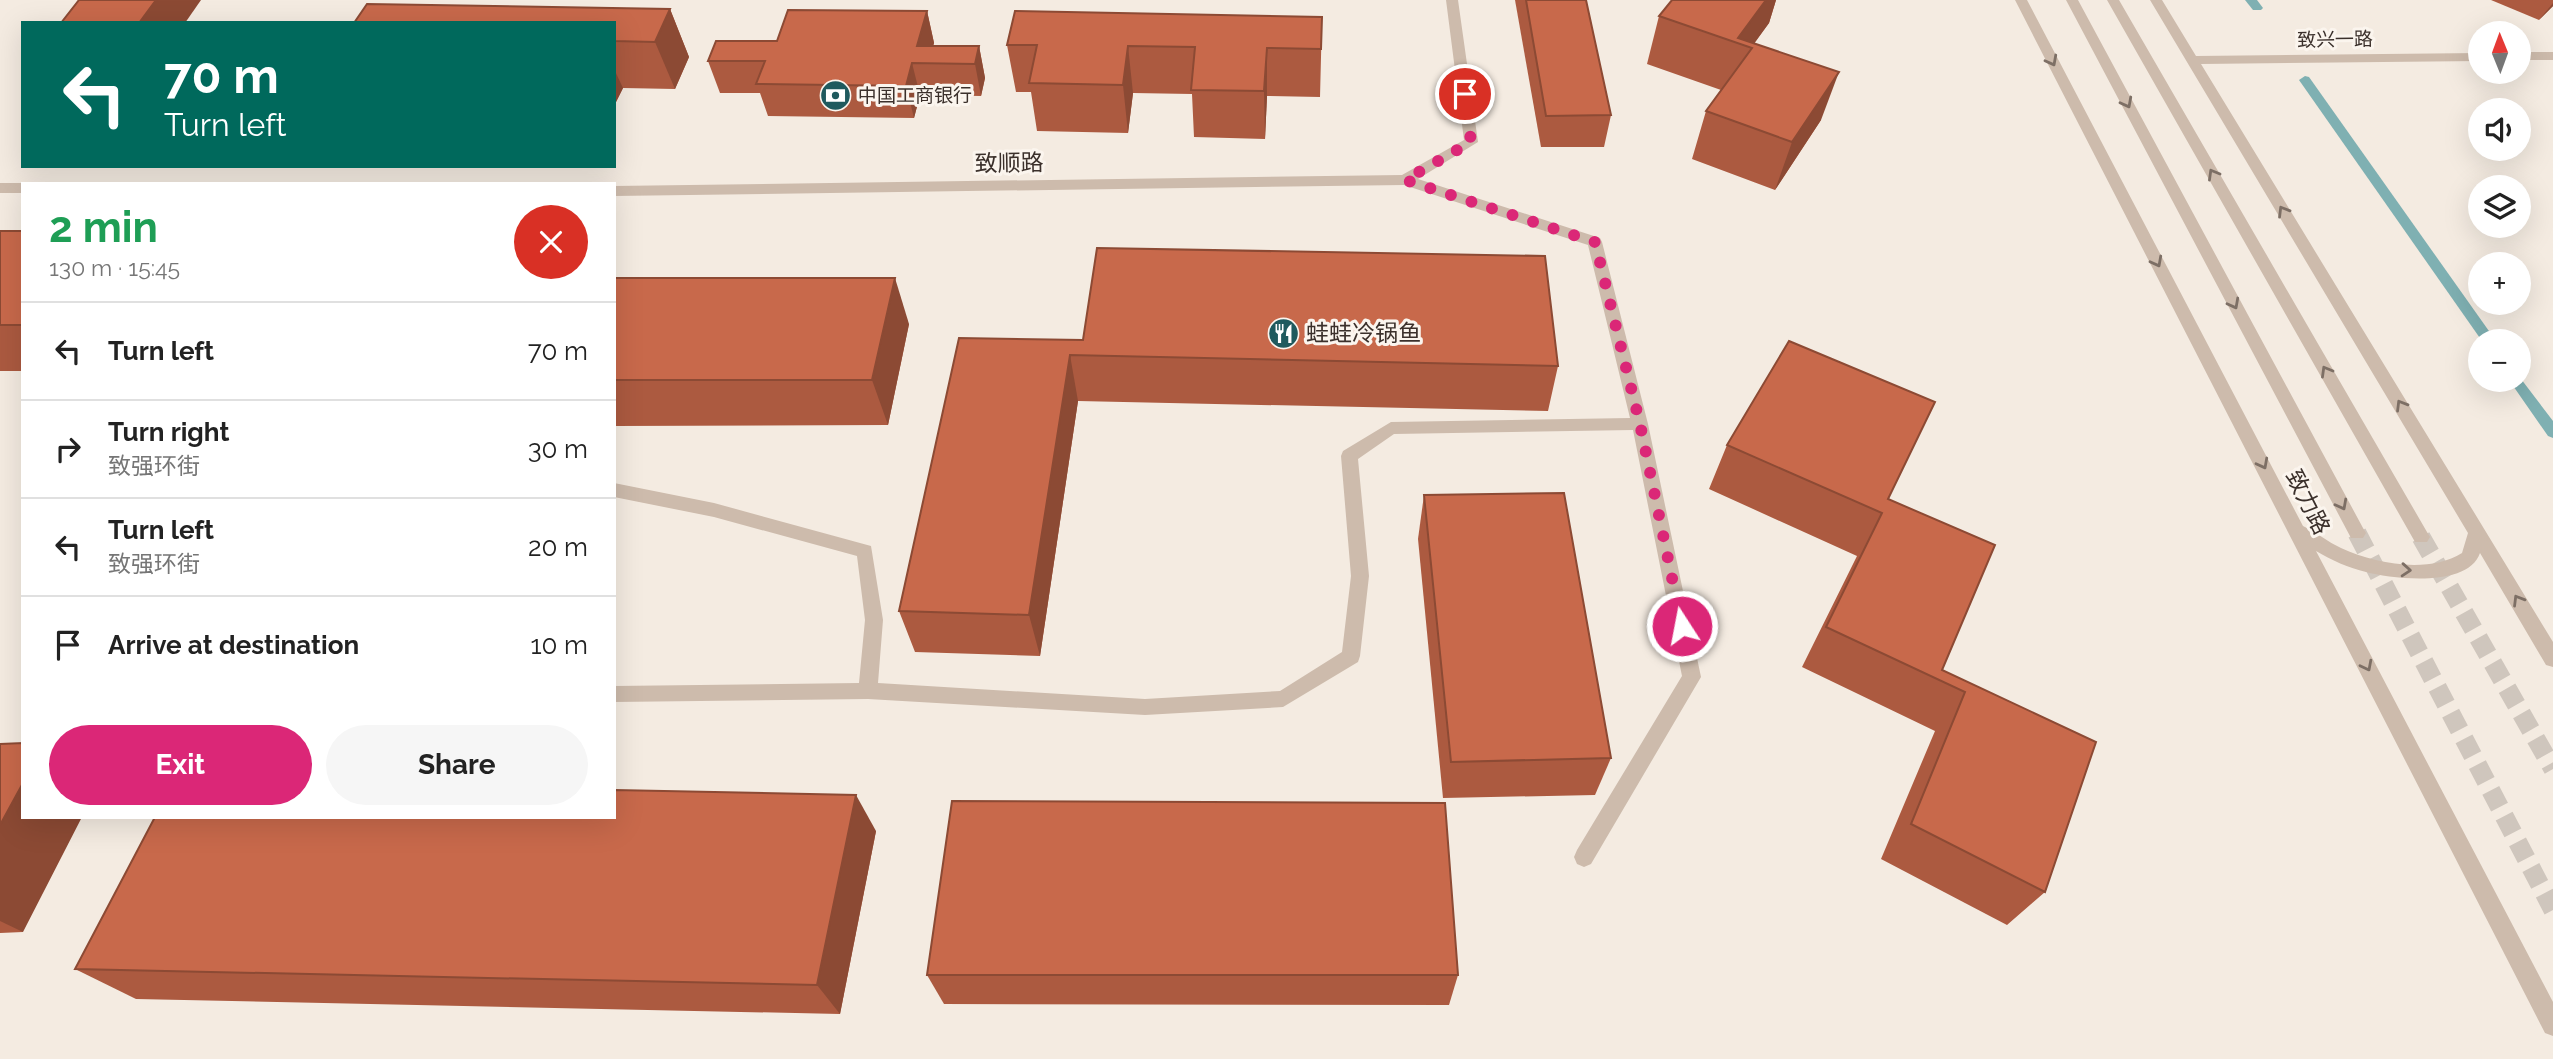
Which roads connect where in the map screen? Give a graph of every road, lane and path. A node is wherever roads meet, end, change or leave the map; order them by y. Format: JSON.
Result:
{"nodes":[{"id":1,"x":1452,"y":0,"type":"edge"},
{"id":2,"x":2021,"y":0,"type":"edge"},
{"id":3,"x":2072,"y":0,"type":"edge"},
{"id":4,"x":2113,"y":0,"type":"edge"},
{"id":5,"x":2156,"y":0,"type":"edge"},
{"id":6,"x":2531,"y":56,"type":"edge"},
{"id":7,"x":2553,"y":56,"type":"edge"},
{"id":8,"x":2468,"y":57,"type":"edge"},
{"id":9,"x":2191,"y":60,"type":"junction"},
{"id":10,"x":1405,"y":180,"type":"junction"},
{"id":11,"x":0,"y":188,"type":"edge"},
{"id":12,"x":21,"y":188,"type":"edge"},
{"id":13,"x":616,"y":191,"type":"edge"},
{"id":14,"x":1640,"y":424,"type":"junction"},
{"id":15,"x":616,"y":490,"type":"edge"},
{"id":16,"x":2298,"y":531,"type":"junction"},
{"id":17,"x":2477,"y":532,"type":"junction"},
{"id":18,"x":2357,"y":534,"type":"tunnel mouth"},
{"id":19,"x":2421,"y":537,"type":"tunnel mouth"},
{"id":20,"x":2553,"y":659,"type":"edge"},
{"id":21,"x":868,"y":691,"type":"junction"},
{"id":22,"x":616,"y":694,"type":"edge"},
{"id":23,"x":1584,"y":857,"type":"dead end"},
{"id":24,"x":2553,"y":1025,"type":"edge"}],
"edges":[{"from":1,"to":10,"type":"street"},
{"from":2,"to":16,"type":"street","name":"致力路","one_way":true},
{"from":3,"to":18,"type":"street","name":"致力路","one_way":true},
{"from":19,"to":4,"type":"street","one_way":true},
{"from":5,"to":9,"type":"street"},
{"from":6,"to":7,"type":"street"},
{"from":8,"to":9,"type":"street","name":"致兴一路"},
{"from":17,"to":9,"type":"street","one_way":true},
{"from":10,"to":13,"type":"street","name":"致顺路"},
{"from":10,"to":14,"type":"street"},
{"from":11,"to":12,"type":"street"},
{"from":14,"to":21,"type":"street"},
{"from":14,"to":23,"type":"street"},
{"from":15,"to":21,"type":"street"},
{"from":16,"to":17,"type":"street","one_way":true},
{"from":16,"to":24,"type":"street","name":"致力路","one_way":true},
{"from":20,"to":17,"type":"street","one_way":true},
{"from":21,"to":22,"type":"street"}]}
